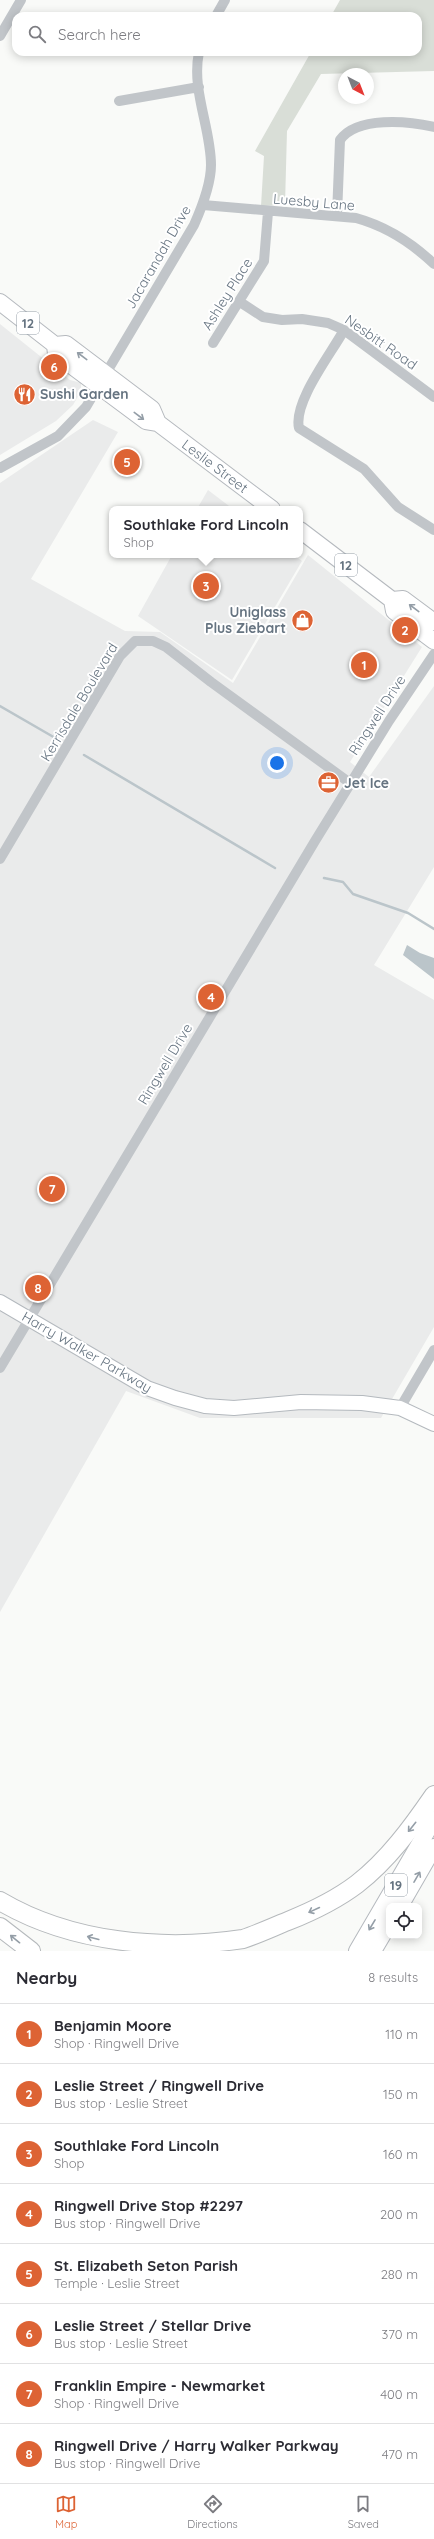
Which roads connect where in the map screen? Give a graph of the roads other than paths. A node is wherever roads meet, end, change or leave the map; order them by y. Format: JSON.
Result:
{"nodes":[{"id":1,"x":21,"y":0,"type":"edge"},
{"id":2,"x":225,"y":0,"type":"edge"},
{"id":3,"x":14,"y":12,"type":"edge"},
{"id":4,"x":218,"y":12,"type":"edge"},
{"id":5,"x":12,"y":15,"type":"edge"},
{"id":6,"x":0,"y":36,"type":"edge"},
{"id":7,"x":198,"y":56,"type":"edge"},
{"id":8,"x":199,"y":87,"type":"junction"},
{"id":9,"x":119,"y":101,"type":"dead end"},
{"id":10,"x":434,"y":128,"type":"edge"},
{"id":11,"x":203,"y":205,"type":"junction"},
{"id":12,"x":268,"y":212,"type":"junction"},
{"id":13,"x":337,"y":215,"type":"junction"},
{"id":14,"x":434,"y":264,"type":"edge"},
{"id":15,"x":0,"y":302,"type":"edge"},
{"id":16,"x":240,"y":302,"type":"junction"},
{"id":17,"x":344,"y":330,"type":"junction"},
{"id":18,"x":213,"y":343,"type":"dead end"},
{"id":19,"x":102,"y":380,"type":"junction"},
{"id":20,"x":434,"y":397,"type":"edge"},
{"id":21,"x":0,"y":468,"type":"edge"},
{"id":22,"x":268,"y":506,"type":"edge"},
{"id":23,"x":434,"y":530,"type":"edge"},
{"id":24,"x":303,"y":532,"type":"edge"},
{"id":25,"x":392,"y":600,"type":"junction"},
{"id":26,"x":434,"y":622,"type":"edge"},
{"id":27,"x":434,"y":641,"type":"edge"},
{"id":28,"x":434,"y":654,"type":"edge"},
{"id":29,"x":350,"y":783,"type":"junction"},
{"id":30,"x":0,"y":859,"type":"edge"},
{"id":31,"x":0,"y":1302,"type":"edge"},
{"id":32,"x":29,"y":1319,"type":"junction"},
{"id":33,"x":434,"y":1350,"type":"edge"},
{"id":34,"x":0,"y":1368,"type":"edge"},
{"id":35,"x":400,"y":1408,"type":"junction"},
{"id":36,"x":434,"y":1424,"type":"edge"},
{"id":37,"x":434,"y":1795,"type":"edge"},
{"id":38,"x":434,"y":1819,"type":"edge"},
{"id":39,"x":434,"y":1847,"type":"edge"},
{"id":40,"x":0,"y":1901,"type":"edge"},
{"id":41,"x":402,"y":1903,"type":"edge"},
{"id":42,"x":0,"y":1927,"type":"edge"},
{"id":43,"x":386,"y":1929,"type":"edge"},
{"id":44,"x":31,"y":1951,"type":"edge"},
{"id":45,"x":356,"y":1951,"type":"edge"},
{"id":46,"x":373,"y":1951,"type":"edge"}],
"edges":[{"from":1,"to":3,"type":"street"},
{"from":2,"to":4,"type":"street"},
{"from":5,"to":6,"type":"street"},
{"from":7,"to":8,"type":"street","name":"Jacarandah Drive"},
{"from":8,"to":9,"type":"street"},
{"from":8,"to":11,"type":"street","name":"Jacarandah Drive"},
{"from":10,"to":13,"type":"street"},
{"from":11,"to":12,"type":"street","name":"Luesby Lane"},
{"from":11,"to":19,"type":"street","name":"Jacarandah Drive"},
{"from":12,"to":13,"type":"street","name":"Luesby Lane"},
{"from":12,"to":16,"type":"street","name":"Ashley Place"},
{"from":13,"to":14,"type":"street","name":"Luesby Lane"},
{"from":15,"to":19,"type":"main road","name":"Leslie Street","number":"12"},
{"from":16,"to":17,"type":"street","name":"Nesbitt Road"},
{"from":16,"to":18,"type":"street","name":"Ashley Place"},
{"from":17,"to":20,"type":"street","name":"Nesbitt Road"},
{"from":17,"to":23,"type":"street"},
{"from":19,"to":21,"type":"street","name":"Jacarandah Drive"},
{"from":19,"to":22,"type":"main road","name":"Leslie Street","number":"12"},
{"from":24,"to":25,"type":"main road","number":"12"},
{"from":26,"to":25,"type":"main road","number":"12","one_way":true},
{"from":25,"to":27,"type":"main road","number":"12"},
{"from":28,"to":29,"type":"street","name":"Ringwell Drive"},
{"from":29,"to":30,"type":"street","name":"Kerrisdale Boulevard"},
{"from":29,"to":32,"type":"street","name":"Ringwell Drive"},
{"from":31,"to":32,"type":"street","name":"Harry Walker Parkway"},
{"from":32,"to":34,"type":"street","name":"Ringwell Drive"},
{"from":32,"to":35,"type":"street","name":"Harry Walker Parkway"},
{"from":33,"to":35,"type":"street"},
{"from":35,"to":36,"type":"street","name":"Harry Walker Parkway"},
{"from":37,"to":40,"type":"highway","one_way":true},
{"from":38,"to":45,"type":"main road","number":"19","one_way":true},
{"from":41,"to":39,"type":"main road","number":"19","one_way":true},
{"from":44,"to":42,"type":"highway","one_way":true},
{"from":43,"to":46,"type":"main road"}]}
